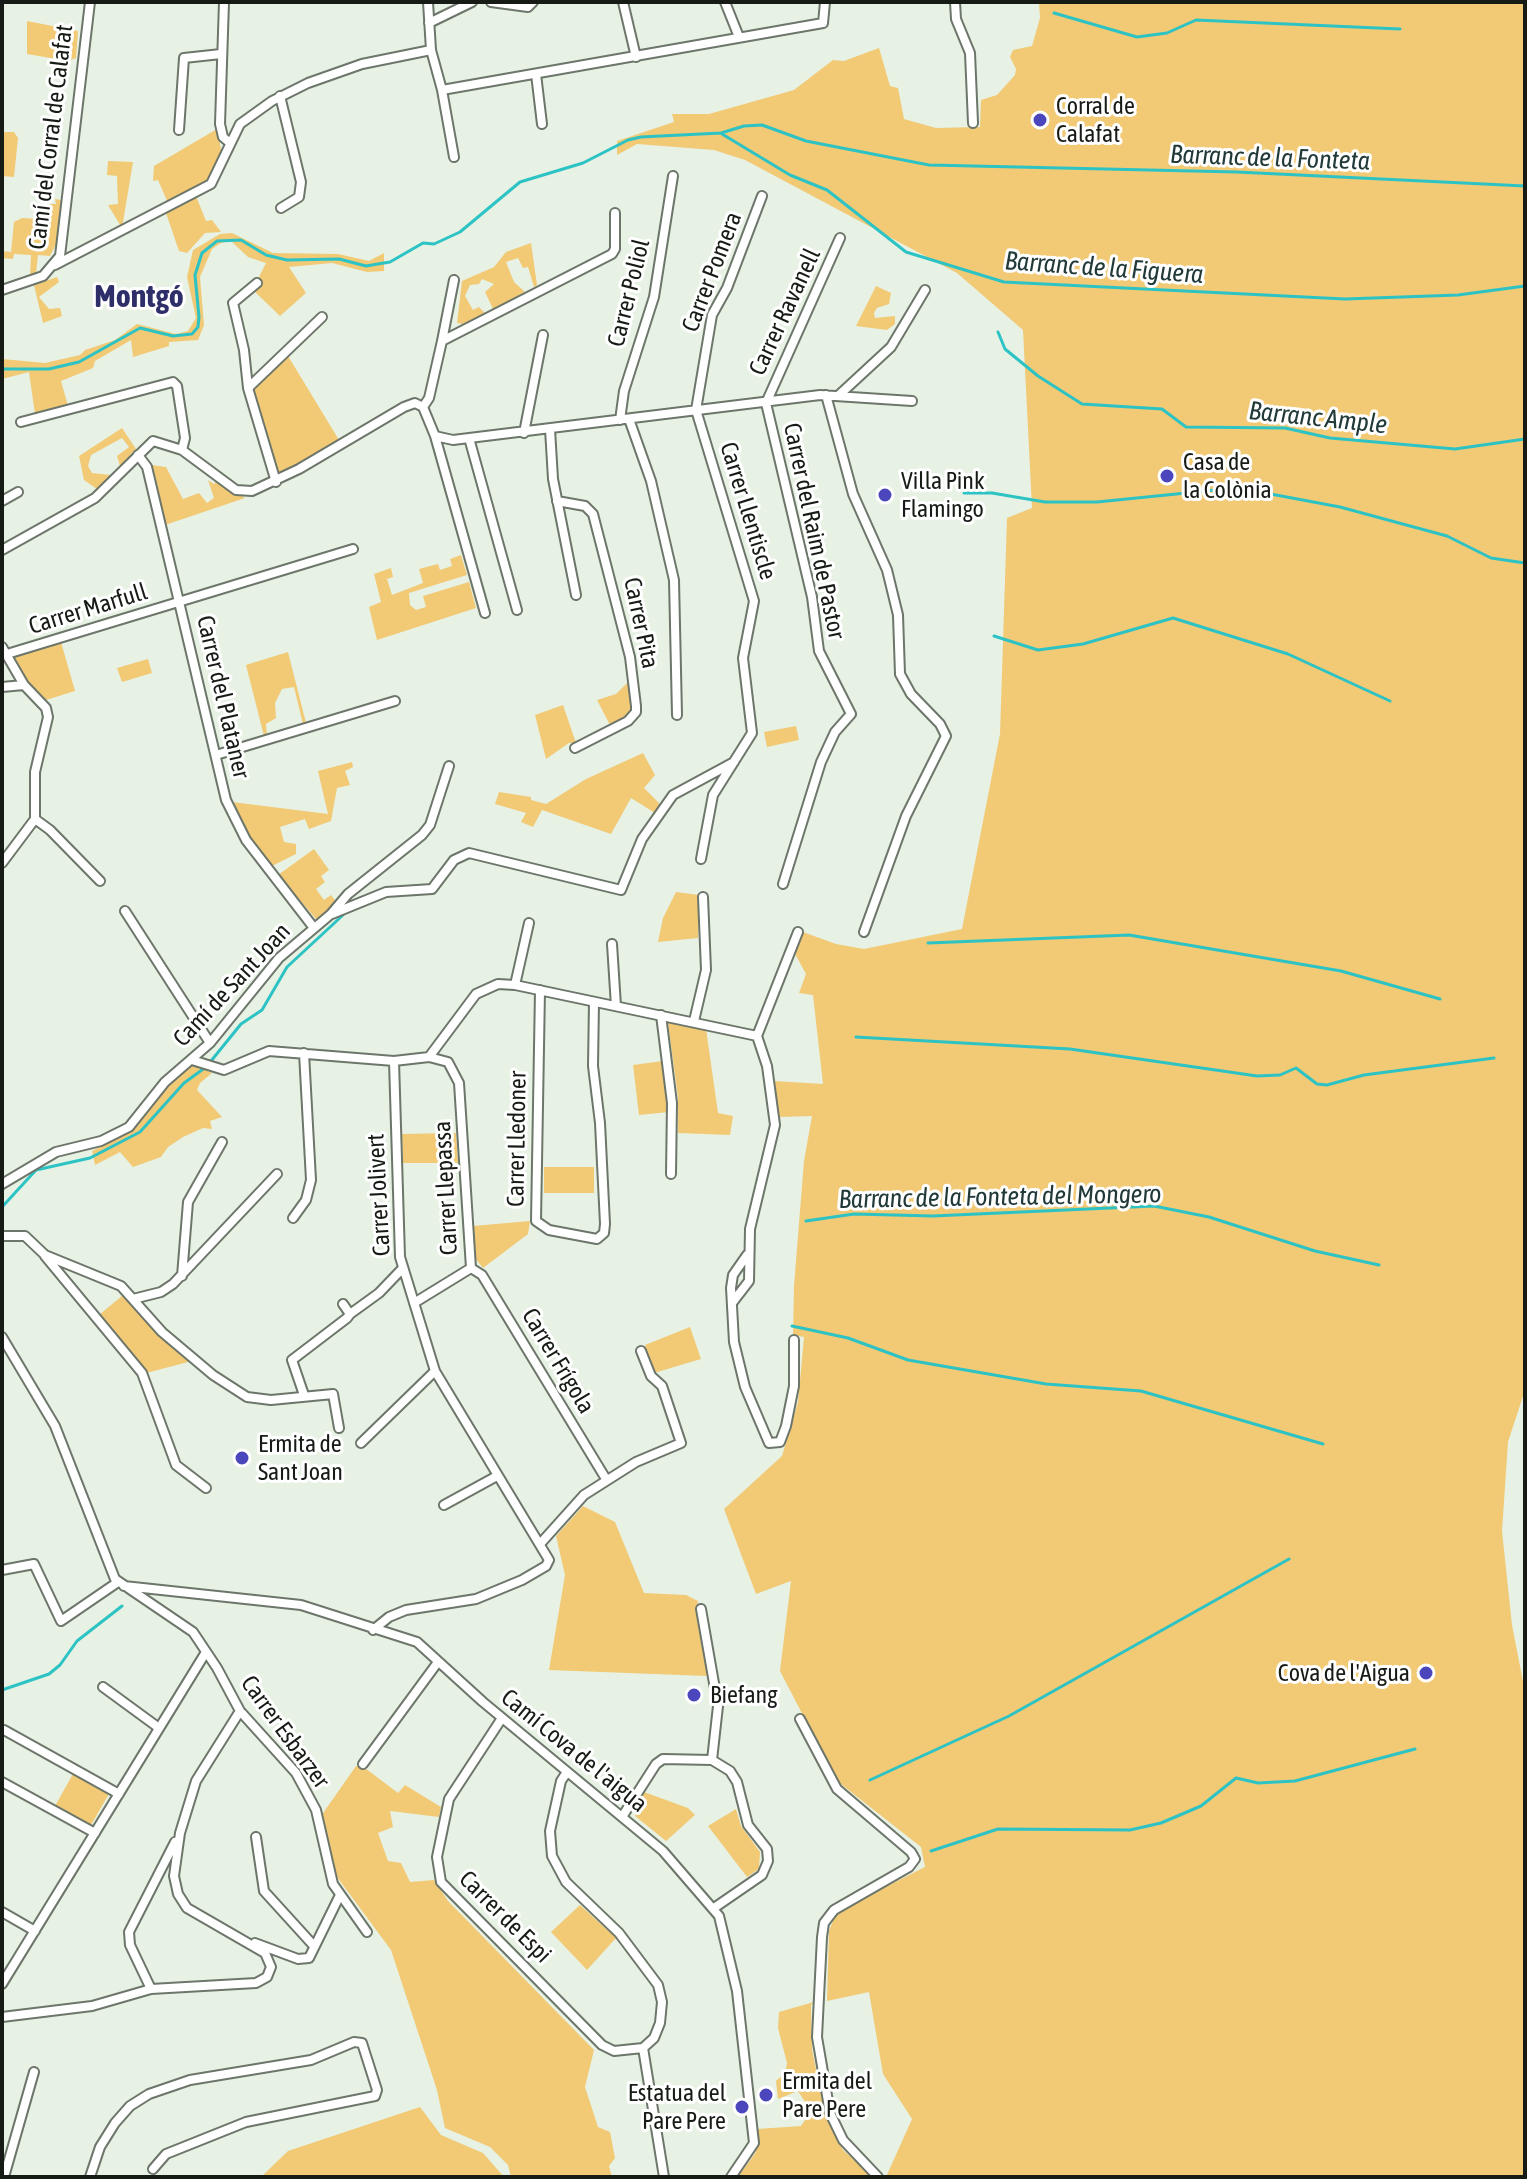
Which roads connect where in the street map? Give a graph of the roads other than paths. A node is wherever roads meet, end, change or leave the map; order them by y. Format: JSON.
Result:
{"nodes":[{"id":1,"x":90,"y":2,"type":"edge"},
{"id":2,"x":224,"y":2,"type":"edge"},
{"id":3,"x":428,"y":2,"type":"edge"},
{"id":4,"x":472,"y":2,"type":"edge"},
{"id":5,"x":491,"y":2,"type":"edge"},
{"id":6,"x":533,"y":2,"type":"edge"},
{"id":7,"x":623,"y":2,"type":"edge"},
{"id":8,"x":725,"y":2,"type":"edge"},
{"id":9,"x":825,"y":2,"type":"edge"},
{"id":10,"x":955,"y":2,"type":"edge"},
{"id":11,"x":429,"y":23,"type":"junction"},
{"id":12,"x":739,"y":37,"type":"junction"},
{"id":13,"x":431,"y":50,"type":"junction"},
{"id":14,"x":221,"y":54,"type":"junction"},
{"id":15,"x":636,"y":57,"type":"junction"},
{"id":16,"x":536,"y":74,"type":"junction"},
{"id":17,"x":442,"y":90,"type":"junction"},
{"id":18,"x":280,"y":96,"type":"junction"},
{"id":19,"x":973,"y":123,"type":"dead end"},
{"id":20,"x":542,"y":124,"type":"dead end"},
{"id":21,"x":179,"y":130,"type":"dead end"},
{"id":22,"x":230,"y":143,"type":"junction"},
{"id":23,"x":454,"y":157,"type":"dead end"},
{"id":24,"x":673,"y":176,"type":"dead end"},
{"id":25,"x":762,"y":196,"type":"dead end"},
{"id":26,"x":281,"y":208,"type":"dead end"},
{"id":27,"x":615,"y":213,"type":"dead end"},
{"id":28,"x":840,"y":238,"type":"dead end"},
{"id":29,"x":55,"y":265,"type":"junction"},
{"id":30,"x":454,"y":280,"type":"dead end"},
{"id":31,"x":257,"y":283,"type":"dead end"},
{"id":32,"x":2,"y":290,"type":"edge"},
{"id":33,"x":925,"y":290,"type":"dead end"},
{"id":34,"x":322,"y":317,"type":"dead end"},
{"id":35,"x":543,"y":335,"type":"dead end"},
{"id":36,"x":442,"y":341,"type":"junction"},
{"id":37,"x":248,"y":388,"type":"junction"},
{"id":38,"x":826,"y":395,"type":"junction"},
{"id":39,"x":838,"y":396,"type":"junction"},
{"id":40,"x":912,"y":401,"type":"dead end"},
{"id":41,"x":766,"y":403,"type":"junction"},
{"id":42,"x":423,"y":407,"type":"junction"},
{"id":43,"x":696,"y":410,"type":"junction"},
{"id":44,"x":624,"y":419,"type":"junction"},
{"id":45,"x":21,"y":422,"type":"dead end"},
{"id":46,"x":550,"y":429,"type":"junction"},
{"id":47,"x":524,"y":433,"type":"junction"},
{"id":48,"x":435,"y":436,"type":"junction"},
{"id":49,"x":469,"y":438,"type":"junction"},
{"id":50,"x":182,"y":450,"type":"junction"},
{"id":51,"x":138,"y":455,"type":"junction"},
{"id":52,"x":276,"y":482,"type":"junction"},
{"id":53,"x":18,"y":492,"type":"dead end"},
{"id":54,"x":2,"y":501,"type":"edge"},
{"id":55,"x":557,"y":501,"type":"junction"},
{"id":56,"x":353,"y":549,"type":"dead end"},
{"id":57,"x":2,"y":550,"type":"edge"},
{"id":58,"x":576,"y":595,"type":"dead end"},
{"id":59,"x":180,"y":602,"type":"junction"},
{"id":60,"x":517,"y":610,"type":"dead end"},
{"id":61,"x":485,"y":613,"type":"dead end"},
{"id":62,"x":4,"y":651,"type":"edge"},
{"id":63,"x":24,"y":685,"type":"junction"},
{"id":64,"x":2,"y":687,"type":"edge"},
{"id":65,"x":395,"y":701,"type":"dead end"},
{"id":66,"x":677,"y":715,"type":"dead end"},
{"id":67,"x":575,"y":748,"type":"dead end"},
{"id":68,"x":216,"y":755,"type":"junction"},
{"id":69,"x":735,"y":762,"type":"junction"},
{"id":70,"x":449,"y":766,"type":"dead end"},
{"id":71,"x":35,"y":819,"type":"junction"},
{"id":72,"x":701,"y":859,"type":"dead end"},
{"id":73,"x":2,"y":863,"type":"edge"},
{"id":74,"x":100,"y":881,"type":"dead end"},
{"id":75,"x":783,"y":884,"type":"dead end"},
{"id":76,"x":703,"y":897,"type":"dead end"},
{"id":77,"x":125,"y":911,"type":"dead end"},
{"id":78,"x":331,"y":914,"type":"junction"},
{"id":79,"x":529,"y":923,"type":"dead end"},
{"id":80,"x":314,"y":928,"type":"junction"},
{"id":81,"x":798,"y":932,"type":"dead end"},
{"id":82,"x":864,"y":932,"type":"dead end"},
{"id":83,"x":612,"y":944,"type":"dead end"},
{"id":84,"x":515,"y":985,"type":"junction"},
{"id":85,"x":540,"y":990,"type":"junction"},
{"id":86,"x":594,"y":1002,"type":"junction"},
{"id":87,"x":616,"y":1006,"type":"junction"},
{"id":88,"x":661,"y":1015,"type":"junction"},
{"id":89,"x":694,"y":1021,"type":"junction"},
{"id":90,"x":757,"y":1036,"type":"junction"},
{"id":91,"x":210,"y":1043,"type":"junction"},
{"id":92,"x":304,"y":1053,"type":"junction"},
{"id":93,"x":429,"y":1057,"type":"junction"},
{"id":94,"x":192,"y":1060,"type":"junction"},
{"id":95,"x":394,"y":1061,"type":"junction"},
{"id":96,"x":222,"y":1142,"type":"dead end"},
{"id":97,"x":277,"y":1174,"type":"dead end"},
{"id":98,"x":671,"y":1174,"type":"dead end"},
{"id":99,"x":2,"y":1184,"type":"edge"},
{"id":100,"x":293,"y":1218,"type":"dead end"},
{"id":101,"x":2,"y":1236,"type":"edge"},
{"id":102,"x":45,"y":1255,"type":"junction"},
{"id":103,"x":747,"y":1255,"type":"junction"},
{"id":104,"x":403,"y":1268,"type":"junction"},
{"id":105,"x":471,"y":1268,"type":"junction"},
{"id":106,"x":182,"y":1276,"type":"junction"},
{"id":107,"x":133,"y":1299,"type":"junction"},
{"id":108,"x":414,"y":1303,"type":"junction"},
{"id":109,"x":732,"y":1303,"type":"junction"},
{"id":110,"x":343,"y":1304,"type":"dead end"},
{"id":111,"x":350,"y":1314,"type":"junction"},
{"id":112,"x":2,"y":1337,"type":"edge"},
{"id":113,"x":794,"y":1340,"type":"dead end"},
{"id":114,"x":641,"y":1351,"type":"dead end"},
{"id":115,"x":435,"y":1371,"type":"junction"},
{"id":116,"x":304,"y":1395,"type":"junction"},
{"id":117,"x":339,"y":1428,"type":"dead end"},
{"id":118,"x":361,"y":1443,"type":"dead end"},
{"id":119,"x":497,"y":1476,"type":"junction"},
{"id":120,"x":606,"y":1479,"type":"junction"},
{"id":121,"x":206,"y":1488,"type":"dead end"},
{"id":122,"x":444,"y":1505,"type":"dead end"},
{"id":123,"x":540,"y":1544,"type":"junction"},
{"id":124,"x":2,"y":1570,"type":"edge"},
{"id":125,"x":121,"y":1584,"type":"junction"},
{"id":126,"x":701,"y":1609,"type":"dead end"},
{"id":127,"x":373,"y":1630,"type":"junction"},
{"id":128,"x":206,"y":1652,"type":"junction"},
{"id":129,"x":438,"y":1662,"type":"junction"},
{"id":130,"x":103,"y":1687,"type":"dead end"},
{"id":131,"x":240,"y":1711,"type":"junction"},
{"id":132,"x":502,"y":1718,"type":"junction"},
{"id":133,"x":800,"y":1719,"type":"dead end"},
{"id":134,"x":159,"y":1728,"type":"junction"},
{"id":135,"x":4,"y":1730,"type":"edge"},
{"id":136,"x":712,"y":1760,"type":"junction"},
{"id":137,"x":363,"y":1764,"type":"dead end"},
{"id":138,"x":567,"y":1772,"type":"junction"},
{"id":139,"x":2,"y":1782,"type":"edge"},
{"id":140,"x":119,"y":1794,"type":"junction"},
{"id":141,"x":622,"y":1817,"type":"junction"},
{"id":142,"x":95,"y":1833,"type":"junction"},
{"id":143,"x":180,"y":1833,"type":"junction"},
{"id":144,"x":256,"y":1837,"type":"dead end"},
{"id":145,"x":340,"y":1895,"type":"junction"},
{"id":146,"x":714,"y":1908,"type":"junction"},
{"id":147,"x":2,"y":1912,"type":"edge"},
{"id":148,"x":35,"y":1931,"type":"junction"},
{"id":149,"x":367,"y":1932,"type":"dead end"},
{"id":150,"x":254,"y":1944,"type":"junction"},
{"id":151,"x":314,"y":1946,"type":"junction"},
{"id":152,"x":2,"y":1984,"type":"edge"},
{"id":153,"x":151,"y":1989,"type":"junction"},
{"id":154,"x":2,"y":2017,"type":"edge"},
{"id":155,"x":643,"y":2048,"type":"junction"},
{"id":156,"x":34,"y":2072,"type":"dead end"},
{"id":157,"x":153,"y":2169,"type":"dead end"},
{"id":158,"x":4,"y":2177,"type":"edge"},
{"id":159,"x":90,"y":2177,"type":"edge"},
{"id":160,"x":664,"y":2177,"type":"edge"},
{"id":161,"x":731,"y":2177,"type":"edge"},
{"id":162,"x":878,"y":2177,"type":"edge"}],
"edges":[{"from":1,"to":29,"type":"street","name":"Camí del Corral de Calafat"},
{"from":2,"to":14,"type":"street"},
{"from":3,"to":11,"type":"street"},
{"from":4,"to":11,"type":"street"},
{"from":5,"to":6,"type":"street"},
{"from":7,"to":15,"type":"street"},
{"from":8,"to":12,"type":"street"},
{"from":9,"to":12,"type":"street"},
{"from":10,"to":19,"type":"street"},
{"from":11,"to":13,"type":"street"},
{"from":12,"to":15,"type":"street"},
{"from":13,"to":17,"type":"street"},
{"from":13,"to":18,"type":"street"},
{"from":14,"to":21,"type":"street"},
{"from":14,"to":22,"type":"street"},
{"from":15,"to":16,"type":"street"},
{"from":16,"to":17,"type":"street"},
{"from":16,"to":20,"type":"street"},
{"from":17,"to":23,"type":"street"},
{"from":18,"to":22,"type":"street"},
{"from":18,"to":26,"type":"street"},
{"from":22,"to":29,"type":"street"},
{"from":24,"to":44,"type":"street","name":"Carrer Poliol"},
{"from":25,"to":43,"type":"street","name":"Carrer Pomera"},
{"from":27,"to":36,"type":"street"},
{"from":28,"to":41,"type":"street","name":"Carrer Ravanell"},
{"from":29,"to":32,"type":"street","name":"Camí del Corral de Calafat"},
{"from":30,"to":36,"type":"street"},
{"from":31,"to":37,"type":"street"},
{"from":33,"to":39,"type":"street"},
{"from":34,"to":37,"type":"street"},
{"from":35,"to":47,"type":"street"},
{"from":36,"to":42,"type":"street"},
{"from":37,"to":52,"type":"street"},
{"from":38,"to":39,"type":"street"},
{"from":38,"to":41,"type":"street"},
{"from":38,"to":82,"type":"street"},
{"from":39,"to":40,"type":"street"},
{"from":41,"to":43,"type":"street"},
{"from":41,"to":75,"type":"street","name":"Carrer del Raim de Pastor"},
{"from":42,"to":48,"type":"street"},
{"from":42,"to":52,"type":"street"},
{"from":43,"to":44,"type":"street"},
{"from":43,"to":69,"type":"street","name":"Carrer Llentiscle"},
{"from":44,"to":46,"type":"street"},
{"from":44,"to":66,"type":"street"},
{"from":45,"to":50,"type":"street"},
{"from":46,"to":47,"type":"street"},
{"from":46,"to":55,"type":"street"},
{"from":47,"to":49,"type":"street"},
{"from":48,"to":49,"type":"street"},
{"from":48,"to":61,"type":"street"},
{"from":49,"to":60,"type":"street"},
{"from":50,"to":51,"type":"street"},
{"from":50,"to":52,"type":"street"},
{"from":51,"to":57,"type":"street"},
{"from":51,"to":59,"type":"street","name":"Carrer del Plataner"},
{"from":53,"to":54,"type":"street"},
{"from":55,"to":58,"type":"street"},
{"from":55,"to":67,"type":"street","name":"Carrer Pita"},
{"from":56,"to":59,"type":"street","name":"Carrer Marfull"},
{"from":59,"to":62,"type":"street","name":"Carrer Marfull"},
{"from":59,"to":68,"type":"street","name":"Carrer del Plataner"},
{"from":62,"to":63,"type":"street"},
{"from":63,"to":64,"type":"street"},
{"from":63,"to":71,"type":"street"},
{"from":65,"to":68,"type":"street"},
{"from":68,"to":80,"type":"street","name":"Carrer del Plataner"},
{"from":69,"to":72,"type":"street"},
{"from":69,"to":78,"type":"street"},
{"from":70,"to":78,"type":"street","name":"Camí de Sant Joan"},
{"from":71,"to":73,"type":"street"},
{"from":71,"to":74,"type":"street"},
{"from":76,"to":89,"type":"street"},
{"from":77,"to":91,"type":"street"},
{"from":78,"to":80,"type":"street","name":"Camí de Sant Joan"},
{"from":79,"to":84,"type":"street"},
{"from":80,"to":91,"type":"street","name":"Camí de Sant Joan"},
{"from":81,"to":90,"type":"street"},
{"from":83,"to":87,"type":"street"},
{"from":84,"to":85,"type":"street"},
{"from":84,"to":93,"type":"street"},
{"from":85,"to":86,"type":"street"},
{"from":85,"to":86,"type":"street","name":"Carrer Lledoner"},
{"from":86,"to":87,"type":"street"},
{"from":87,"to":88,"type":"street"},
{"from":88,"to":89,"type":"street"},
{"from":88,"to":98,"type":"street"},
{"from":89,"to":90,"type":"street"},
{"from":90,"to":103,"type":"street"},
{"from":91,"to":94,"type":"street","name":"Camí de Sant Joan"},
{"from":92,"to":94,"type":"street"},
{"from":92,"to":95,"type":"street"},
{"from":92,"to":100,"type":"street"},
{"from":93,"to":95,"type":"street"},
{"from":93,"to":105,"type":"street","name":"Carrer Llepassa"},
{"from":94,"to":99,"type":"street","name":"Camí de Sant Joan"},
{"from":95,"to":104,"type":"street","name":"Carrer Jolivert"},
{"from":96,"to":106,"type":"street"},
{"from":97,"to":106,"type":"street"},
{"from":101,"to":102,"type":"street"},
{"from":102,"to":107,"type":"street"},
{"from":102,"to":121,"type":"street"},
{"from":103,"to":109,"type":"street"},
{"from":103,"to":109,"type":"street"},
{"from":104,"to":108,"type":"street","name":"Carrer Jolivert"},
{"from":104,"to":111,"type":"street"},
{"from":105,"to":108,"type":"street","name":"Carrer Llepassa"},
{"from":105,"to":120,"type":"street","name":"Carrer Frígola"},
{"from":106,"to":107,"type":"street"},
{"from":107,"to":116,"type":"street"},
{"from":108,"to":115,"type":"street","name":"Carrer Jolivert"},
{"from":109,"to":113,"type":"street"},
{"from":110,"to":111,"type":"street"},
{"from":111,"to":116,"type":"street"},
{"from":112,"to":125,"type":"street"},
{"from":114,"to":120,"type":"street"},
{"from":115,"to":118,"type":"street"},
{"from":115,"to":119,"type":"street","name":"Carrer Jolivert"},
{"from":116,"to":117,"type":"street"},
{"from":119,"to":122,"type":"street"},
{"from":119,"to":123,"type":"street","name":"Carrer Jolivert"},
{"from":120,"to":123,"type":"street"},
{"from":123,"to":127,"type":"street"},
{"from":124,"to":125,"type":"street"},
{"from":125,"to":127,"type":"street","name":"Camí Cova de l'aigua"},
{"from":125,"to":128,"type":"street","name":"Carrer Esbarzer"},
{"from":126,"to":136,"type":"street"},
{"from":127,"to":129,"type":"street","name":"Camí Cova de l'aigua"},
{"from":128,"to":131,"type":"street","name":"Carrer Esbarzer"},
{"from":128,"to":134,"type":"street"},
{"from":129,"to":132,"type":"street","name":"Camí Cova de l'aigua"},
{"from":129,"to":137,"type":"street"},
{"from":130,"to":134,"type":"street"},
{"from":131,"to":143,"type":"street"},
{"from":131,"to":145,"type":"street","name":"Carrer Esbarzer"},
{"from":132,"to":138,"type":"street","name":"Camí Cova de l'aigua"},
{"from":132,"to":155,"type":"street","name":"Carrer de Espi"},
{"from":133,"to":162,"type":"street"},
{"from":134,"to":140,"type":"street"},
{"from":135,"to":140,"type":"street"},
{"from":136,"to":141,"type":"street"},
{"from":136,"to":146,"type":"street"},
{"from":138,"to":141,"type":"street","name":"Camí Cova de l'aigua"},
{"from":138,"to":155,"type":"street"},
{"from":139,"to":142,"type":"street"},
{"from":140,"to":142,"type":"street"},
{"from":141,"to":146,"type":"street","name":"Camí Cova de l'aigua"},
{"from":142,"to":148,"type":"street"},
{"from":143,"to":150,"type":"street"},
{"from":143,"to":153,"type":"street"},
{"from":144,"to":151,"type":"street"},
{"from":145,"to":149,"type":"street","name":"Carrer Esbarzer"},
{"from":145,"to":151,"type":"street"},
{"from":146,"to":161,"type":"street","name":"Camí Cova de l'aigua"},
{"from":147,"to":148,"type":"street"},
{"from":148,"to":152,"type":"street"},
{"from":150,"to":151,"type":"street"},
{"from":150,"to":153,"type":"street"},
{"from":153,"to":154,"type":"street"},
{"from":155,"to":160,"type":"street"},
{"from":156,"to":158,"type":"street"},
{"from":157,"to":159,"type":"street"}]}
